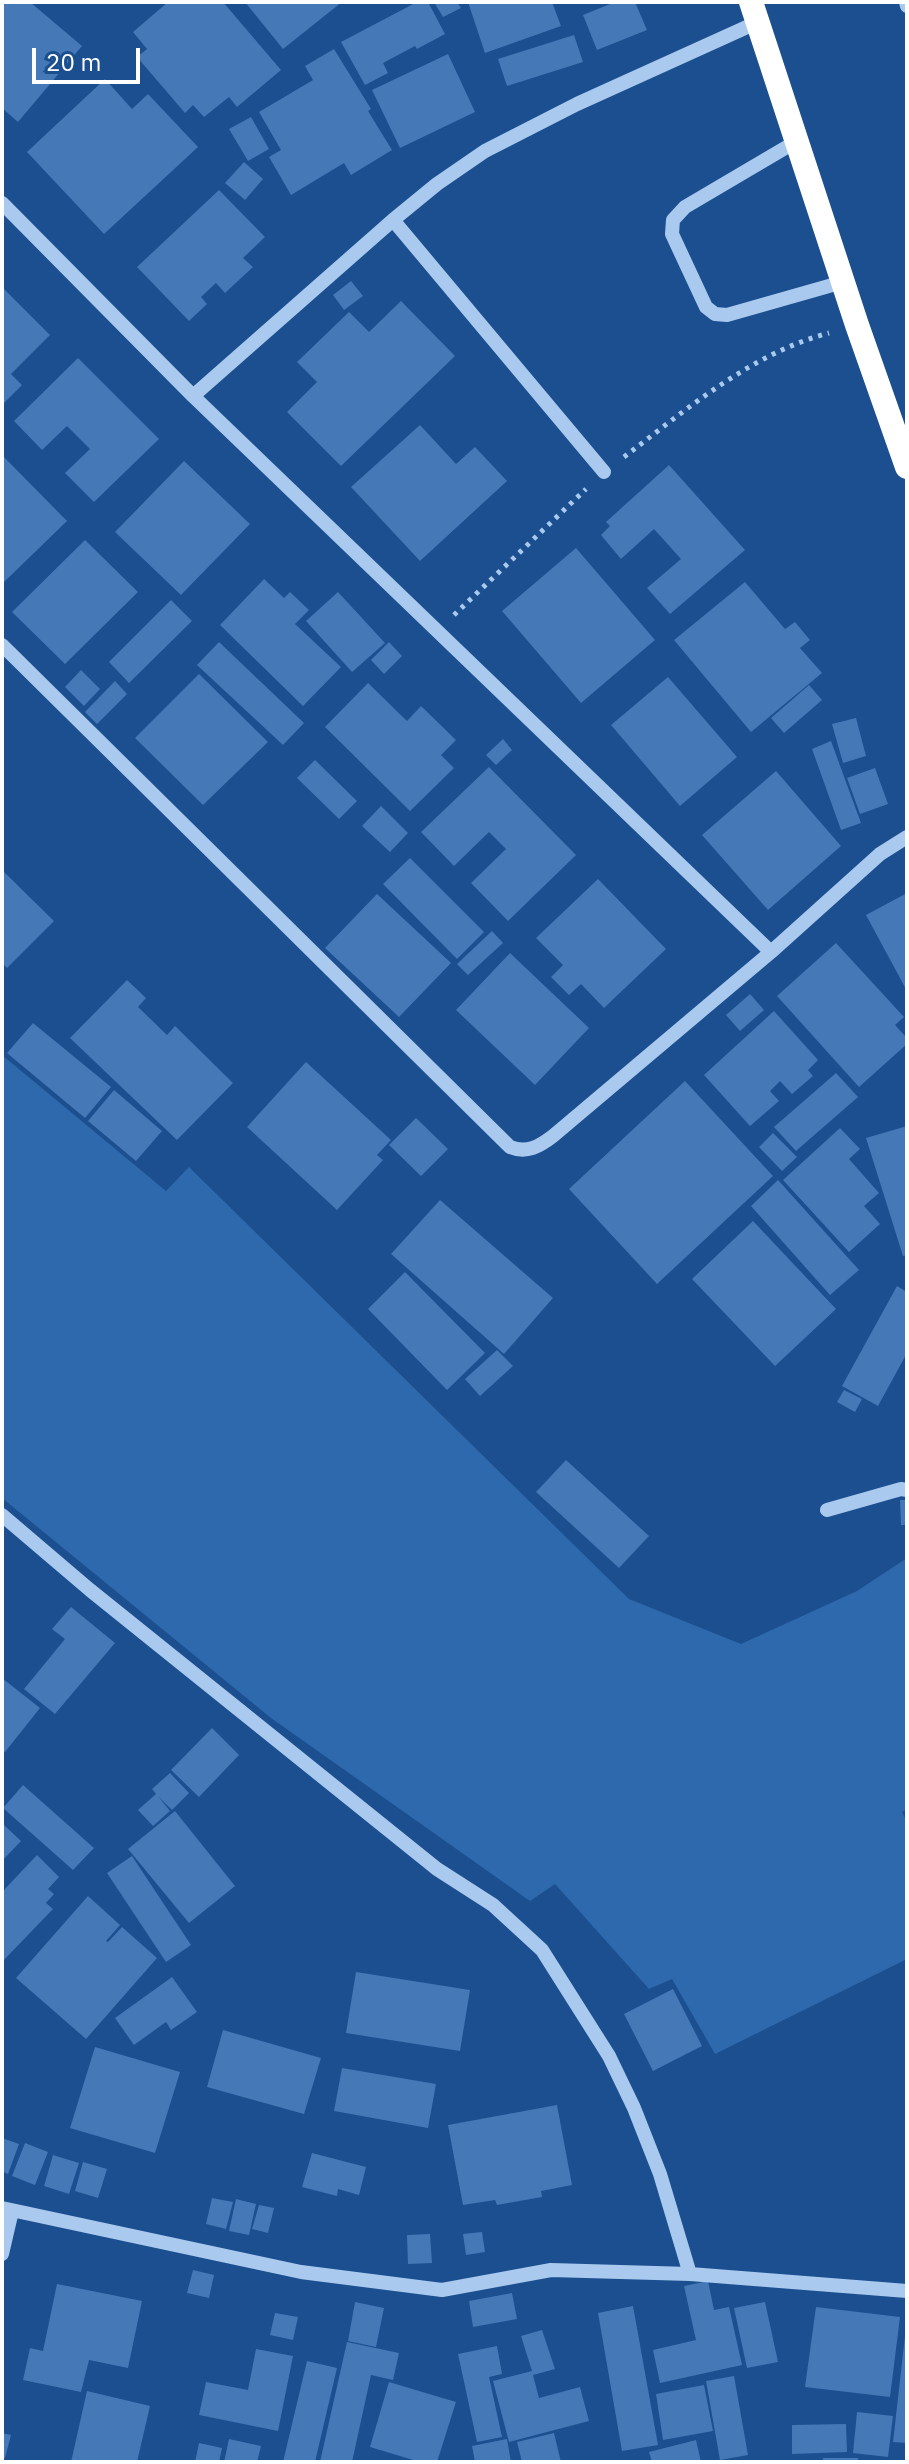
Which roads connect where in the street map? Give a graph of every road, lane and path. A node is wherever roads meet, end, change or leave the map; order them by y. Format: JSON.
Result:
{"nodes":[{"id":1,"x":755,"y":12,"type":"edge"},
{"id":2,"x":797,"y":141,"type":"junction"},
{"id":3,"x":2,"y":203,"type":"edge"},
{"id":4,"x":393,"y":220,"type":"junction"},
{"id":5,"x":843,"y":282,"type":"junction"},
{"id":6,"x":857,"y":325,"type":"junction"},
{"id":7,"x":193,"y":396,"type":"junction"},
{"id":8,"x":905,"y":453,"type":"edge"},
{"id":9,"x":604,"y":472,"type":"junction"},
{"id":10,"x":437,"y":631,"type":"junction"},
{"id":11,"x":2,"y":645,"type":"edge"},
{"id":12,"x":907,"y":837,"type":"edge"},
{"id":13,"x":771,"y":952,"type":"junction"},
{"id":14,"x":907,"y":1490,"type":"edge"},
{"id":15,"x":827,"y":1510,"type":"dead end"},
{"id":16,"x":2,"y":1515,"type":"edge"},
{"id":17,"x":7,"y":2209,"type":"edge"},
{"id":18,"x":2,"y":2254,"type":"edge"},
{"id":19,"x":690,"y":2274,"type":"junction"},
{"id":20,"x":907,"y":2291,"type":"edge"}],
"edges":[{"from":1,"to":2,"type":"highway"},
{"from":1,"to":4,"type":"street"},
{"from":2,"to":5,"type":"highway"},
{"from":2,"to":5,"type":"street"},
{"from":3,"to":7,"type":"street"},
{"from":4,"to":7,"type":"street"},
{"from":4,"to":9,"type":"street"},
{"from":5,"to":6,"type":"highway"},
{"from":6,"to":8,"type":"highway"},
{"from":6,"to":9,"type":"path"},
{"from":7,"to":10,"type":"street"},
{"from":9,"to":10,"type":"path"},
{"from":10,"to":13,"type":"street"},
{"from":11,"to":13,"type":"street"},
{"from":12,"to":13,"type":"street"},
{"from":14,"to":15,"type":"street"},
{"from":16,"to":19,"type":"street"},
{"from":17,"to":18,"type":"street"},
{"from":17,"to":19,"type":"street"},
{"from":19,"to":20,"type":"street"}]}
